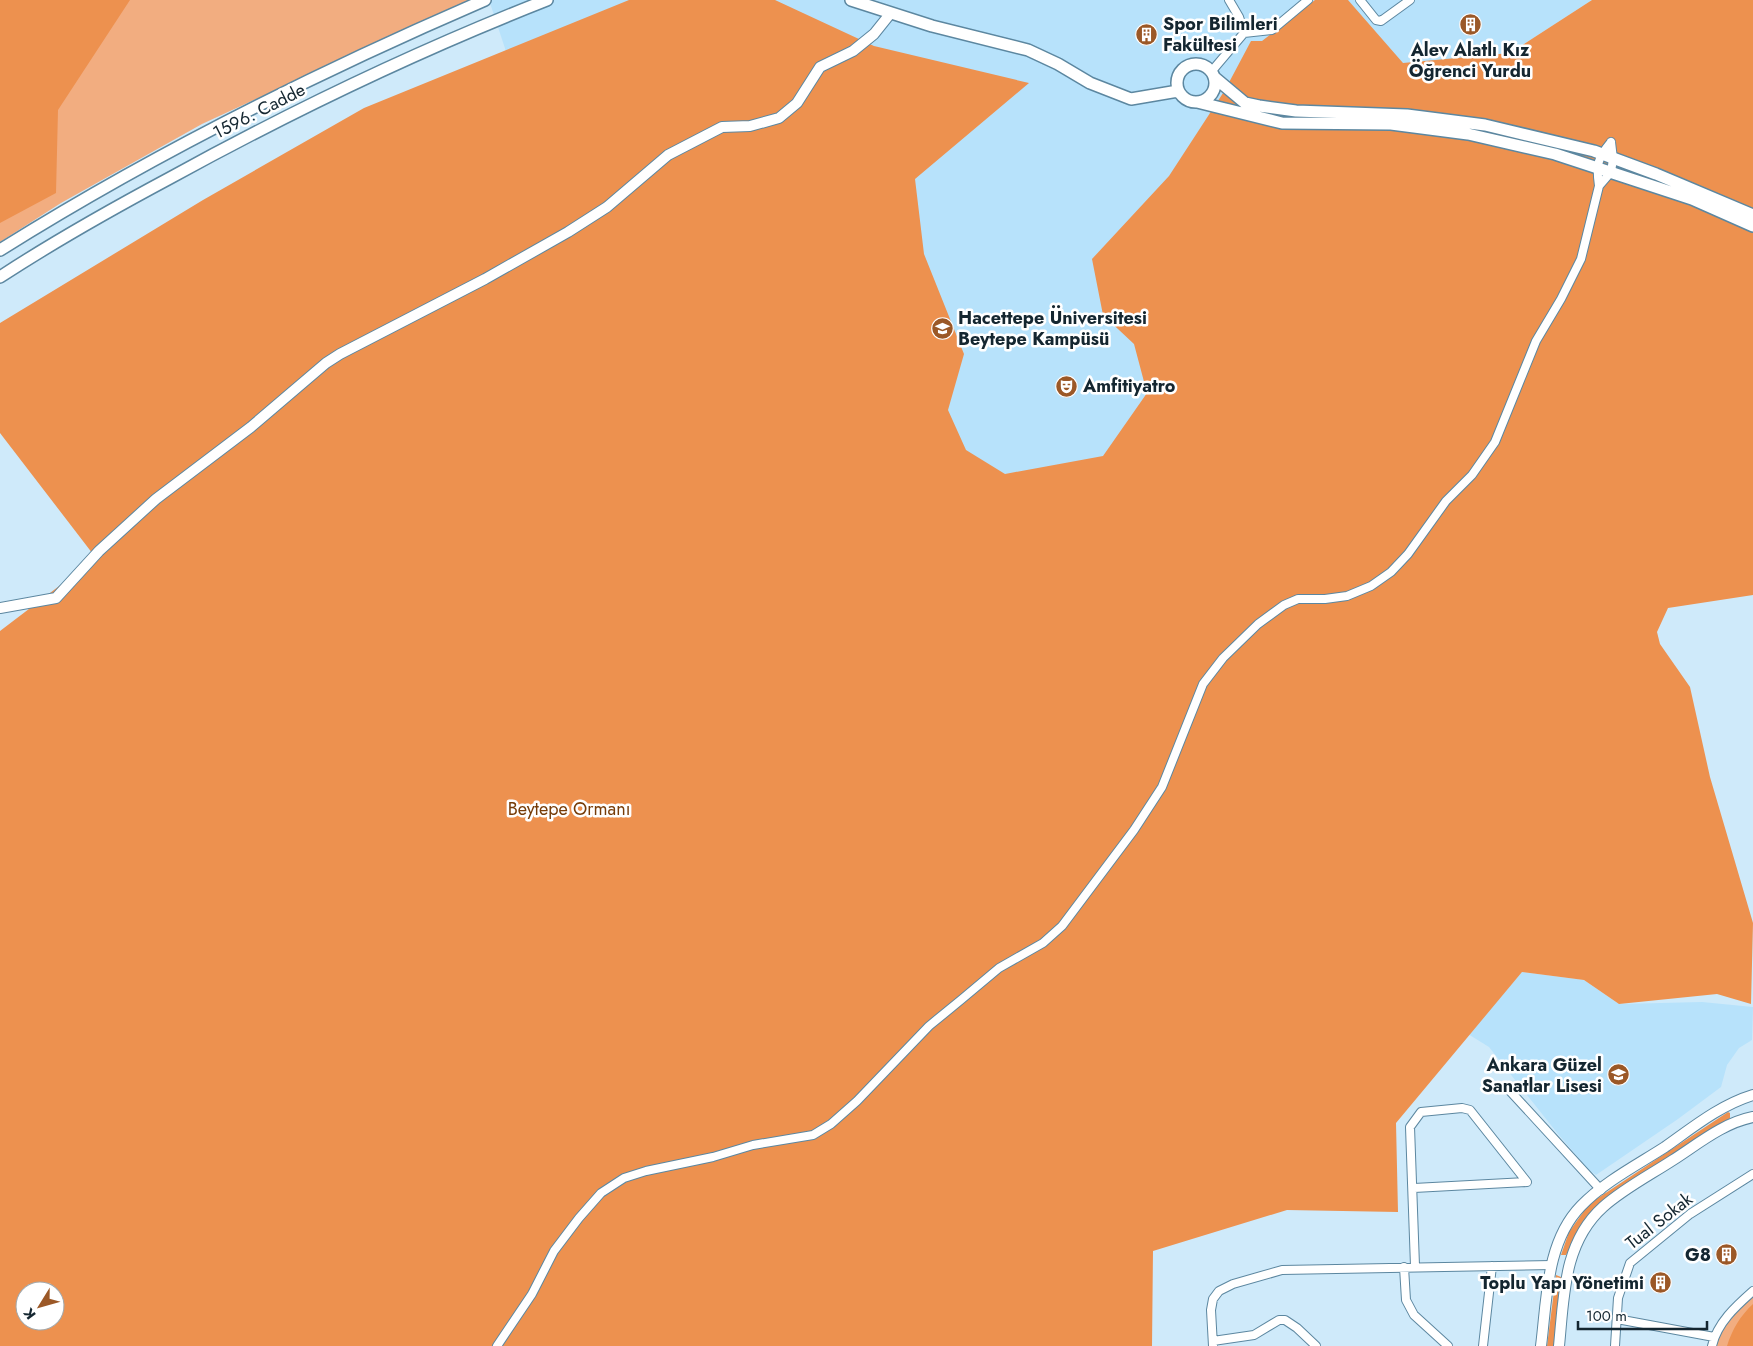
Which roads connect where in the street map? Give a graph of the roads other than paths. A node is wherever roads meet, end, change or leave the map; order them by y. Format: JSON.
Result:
{"nodes":[{"id":1,"x":486,"y":0,"type":"edge"},
{"id":2,"x":546,"y":0,"type":"edge"},
{"id":3,"x":851,"y":0,"type":"edge"},
{"id":4,"x":1229,"y":0,"type":"edge"},
{"id":5,"x":1308,"y":0,"type":"edge"},
{"id":6,"x":1360,"y":0,"type":"edge"},
{"id":7,"x":1410,"y":0,"type":"edge"},
{"id":8,"x":890,"y":14,"type":"junction"},
{"id":9,"x":1244,"y":33,"type":"junction"},
{"id":10,"x":1212,"y":74,"type":"junction"},
{"id":11,"x":1178,"y":91,"type":"junction"},
{"id":12,"x":1197,"y":102,"type":"junction"},
{"id":13,"x":1601,"y":154,"type":"junction"},
{"id":14,"x":1613,"y":159,"type":"junction"},
{"id":15,"x":1596,"y":167,"type":"junction"},
{"id":16,"x":1611,"y":172,"type":"junction"},
{"id":17,"x":1600,"y":186,"type":"junction"},
{"id":18,"x":1753,"y":215,"type":"edge"},
{"id":19,"x":1753,"y":226,"type":"edge"},
{"id":20,"x":0,"y":250,"type":"edge"},
{"id":21,"x":0,"y":277,"type":"edge"},
{"id":22,"x":0,"y":608,"type":"edge"},
{"id":23,"x":1510,"y":1091,"type":"dead end"},
{"id":24,"x":1753,"y":1096,"type":"edge"},
{"id":25,"x":1753,"y":1116,"type":"edge"},
{"id":26,"x":1753,"y":1174,"type":"edge"},
{"id":27,"x":1414,"y":1188,"type":"junction"},
{"id":28,"x":1601,"y":1190,"type":"junction"},
{"id":29,"x":1552,"y":1265,"type":"junction"},
{"id":30,"x":1415,"y":1266,"type":"junction"},
{"id":31,"x":1492,"y":1266,"type":"junction"},
{"id":32,"x":1404,"y":1267,"type":"junction"},
{"id":33,"x":1568,"y":1269,"type":"junction"},
{"id":34,"x":1753,"y":1291,"type":"edge"},
{"id":35,"x":1617,"y":1319,"type":"junction"},
{"id":36,"x":1714,"y":1337,"type":"junction"},
{"id":37,"x":1213,"y":1344,"type":"edge"},
{"id":38,"x":497,"y":1346,"type":"edge"},
{"id":39,"x":1316,"y":1346,"type":"edge"},
{"id":40,"x":1448,"y":1346,"type":"edge"},
{"id":41,"x":1482,"y":1346,"type":"edge"},
{"id":42,"x":1541,"y":1346,"type":"edge"},
{"id":43,"x":1558,"y":1346,"type":"edge"},
{"id":44,"x":1615,"y":1346,"type":"edge"},
{"id":45,"x":1712,"y":1346,"type":"edge"}],
"edges":[{"from":1,"to":20,"type":"main road","name":"1596. Cadde"},
{"from":2,"to":21,"type":"main road","name":"1596. Cadde"},
{"from":3,"to":8,"type":"main road"},
{"from":4,"to":9,"type":"street"},
{"from":5,"to":9,"type":"street"},
{"from":6,"to":7,"type":"street"},
{"from":8,"to":11,"type":"main road"},
{"from":8,"to":22,"type":"street"},
{"from":9,"to":10,"type":"street"},
{"from":10,"to":11,"type":"main road"},
{"from":10,"to":12,"type":"main road"},
{"from":10,"to":13,"type":"main road"},
{"from":11,"to":12,"type":"main road"},
{"from":12,"to":15,"type":"main road"},
{"from":13,"to":14,"type":"main road"},
{"from":13,"to":15,"type":"street"},
{"from":14,"to":16,"type":"street"},
{"from":14,"to":18,"type":"main road"},
{"from":15,"to":16,"type":"main road"},
{"from":15,"to":17,"type":"street"},
{"from":16,"to":17,"type":"street"},
{"from":16,"to":19,"type":"main road"},
{"from":17,"to":38,"type":"street"},
{"from":23,"to":28,"type":"street"},
{"from":24,"to":28,"type":"street"},
{"from":25,"to":33,"type":"street"},
{"from":26,"to":35,"type":"street","name":"Tual Sokak"},
{"from":27,"to":27,"type":"street"},
{"from":27,"to":30,"type":"street"},
{"from":28,"to":29,"type":"street"},
{"from":29,"to":31,"type":"street"},
{"from":29,"to":33,"type":"street"},
{"from":29,"to":42,"type":"street"},
{"from":30,"to":31,"type":"street"},
{"from":30,"to":32,"type":"street"},
{"from":31,"to":41,"type":"street"},
{"from":32,"to":37,"type":"street"},
{"from":32,"to":40,"type":"street"},
{"from":33,"to":43,"type":"street"},
{"from":34,"to":36,"type":"street"},
{"from":35,"to":36,"type":"street"},
{"from":35,"to":44,"type":"street","name":"Tual Sokak"},
{"from":36,"to":45,"type":"street"},
{"from":37,"to":39,"type":"street"}]}
